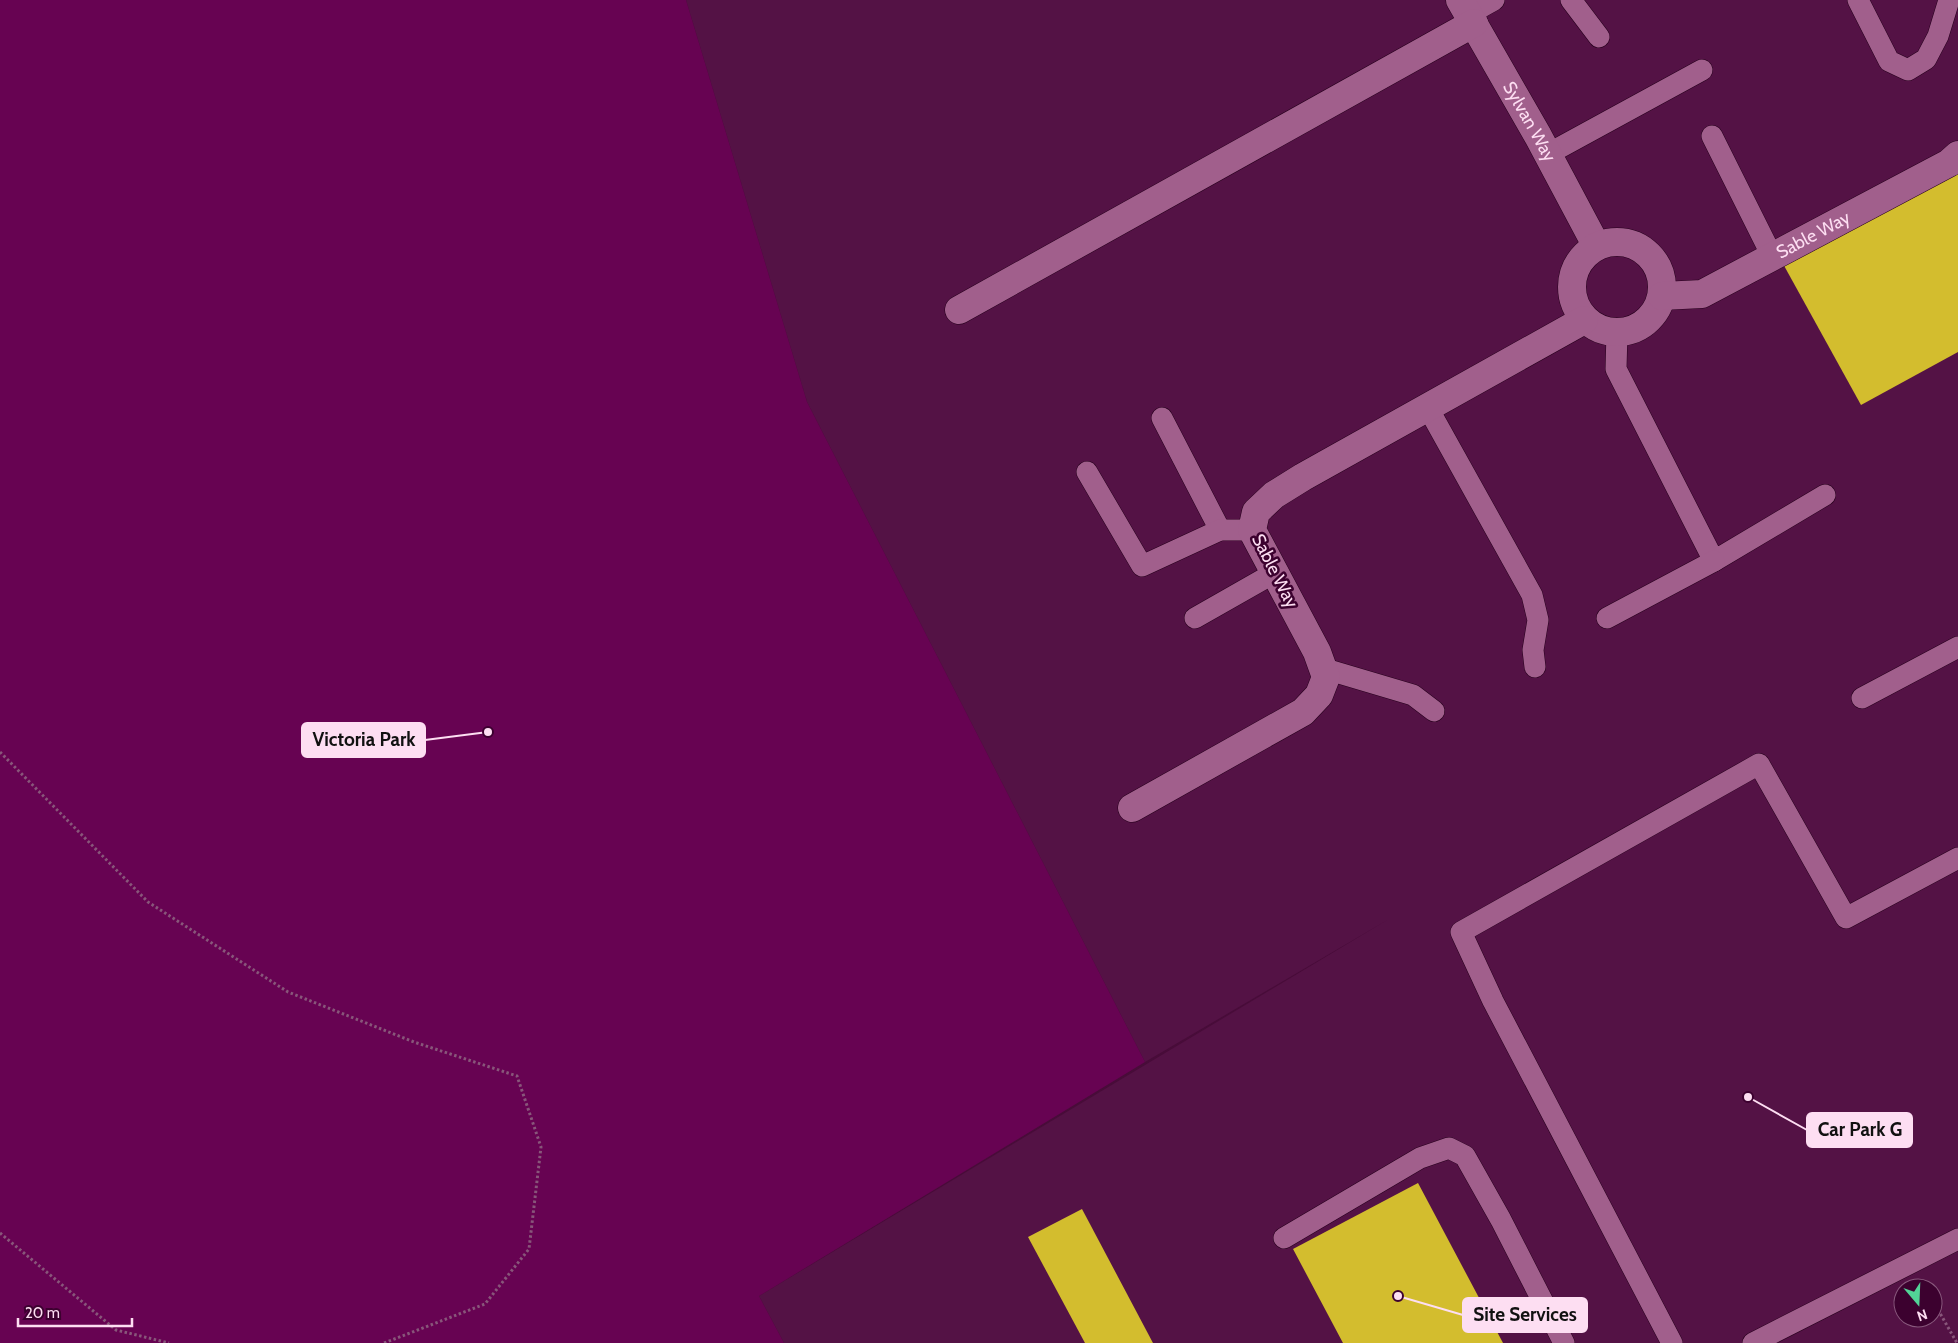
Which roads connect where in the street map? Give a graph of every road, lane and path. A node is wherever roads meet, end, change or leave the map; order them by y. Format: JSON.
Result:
{"nodes":[{"id":1,"x":1494,"y":0,"type":"edge"},
{"id":2,"x":1571,"y":0,"type":"edge"},
{"id":3,"x":1858,"y":0,"type":"edge"},
{"id":4,"x":1950,"y":0,"type":"edge"},
{"id":5,"x":1468,"y":12,"type":"edge"},
{"id":6,"x":1599,"y":37,"type":"dead end"},
{"id":7,"x":1702,"y":70,"type":"dead end"},
{"id":8,"x":1712,"y":136,"type":"dead end"},
{"id":9,"x":1548,"y":154,"type":"junction"},
{"id":10,"x":1958,"y":155,"type":"edge"},
{"id":11,"x":1596,"y":245,"type":"junction"},
{"id":12,"x":1773,"y":258,"type":"junction"},
{"id":13,"x":1662,"y":296,"type":"junction"},
{"id":14,"x":959,"y":310,"type":"dead end"},
{"id":15,"x":1584,"y":320,"type":"junction"},
{"id":16,"x":1617,"y":332,"type":"junction"},
{"id":17,"x":1428,"y":408,"type":"junction"},
{"id":18,"x":1162,"y":418,"type":"dead end"},
{"id":19,"x":1087,"y":472,"type":"dead end"},
{"id":20,"x":1825,"y":495,"type":"dead end"},
{"id":21,"x":1220,"y":530,"type":"junction"},
{"id":22,"x":1252,"y":530,"type":"junction"},
{"id":23,"x":1714,"y":562,"type":"junction"},
{"id":24,"x":1274,"y":573,"type":"junction"},
{"id":25,"x":1194,"y":618,"type":"dead end"},
{"id":26,"x":1607,"y":618,"type":"dead end"},
{"id":27,"x":1958,"y":647,"type":"edge"},
{"id":28,"x":1535,"y":667,"type":"dead end"},
{"id":29,"x":1322,"y":668,"type":"junction"},
{"id":30,"x":1862,"y":698,"type":"dead end"},
{"id":31,"x":1434,"y":710,"type":"dead end"},
{"id":32,"x":0,"y":752,"type":"edge"},
{"id":33,"x":1132,"y":808,"type":"dead end"},
{"id":34,"x":1958,"y":858,"type":"edge"},
{"id":35,"x":0,"y":1233,"type":"edge"},
{"id":36,"x":1284,"y":1238,"type":"dead end"},
{"id":37,"x":1958,"y":1239,"type":"edge"},
{"id":38,"x":1943,"y":1319,"type":"edge"},
{"id":39,"x":169,"y":1343,"type":"edge"},
{"id":40,"x":384,"y":1343,"type":"edge"},
{"id":41,"x":1564,"y":1343,"type":"edge"},
{"id":42,"x":1672,"y":1343,"type":"edge"},
{"id":43,"x":1753,"y":1343,"type":"edge"},
{"id":44,"x":1957,"y":1343,"type":"edge"}],
"edges":[{"from":1,"to":5,"type":"lane"},
{"from":2,"to":6,"type":"lane"},
{"from":3,"to":4,"type":"lane"},
{"from":5,"to":9,"type":"street","name":"Sylvan Way"},
{"from":5,"to":14,"type":"street"},
{"from":7,"to":9,"type":"lane"},
{"from":8,"to":12,"type":"lane"},
{"from":9,"to":11,"type":"street","name":"Sylvan Way"},
{"from":10,"to":12,"type":"street","name":"Sable Way"},
{"from":11,"to":13,"type":"street"},
{"from":11,"to":15,"type":"street"},
{"from":12,"to":13,"type":"street","name":"Sable Way"},
{"from":13,"to":16,"type":"street"},
{"from":15,"to":16,"type":"street"},
{"from":15,"to":17,"type":"street","name":"Sable Way"},
{"from":16,"to":23,"type":"lane"},
{"from":17,"to":22,"type":"street","name":"Sable Way"},
{"from":17,"to":28,"type":"lane"},
{"from":18,"to":21,"type":"lane"},
{"from":19,"to":21,"type":"lane"},
{"from":20,"to":23,"type":"lane"},
{"from":21,"to":22,"type":"lane"},
{"from":22,"to":24,"type":"street","name":"Sable Way"},
{"from":23,"to":26,"type":"lane"},
{"from":24,"to":25,"type":"lane"},
{"from":24,"to":29,"type":"street","name":"Sable Way"},
{"from":27,"to":30,"type":"lane"},
{"from":29,"to":31,"type":"lane"},
{"from":29,"to":33,"type":"street","name":"Sable Way"},
{"from":32,"to":40,"type":"path"},
{"from":34,"to":42,"type":"lane"},
{"from":35,"to":39,"type":"path"},
{"from":36,"to":41,"type":"lane"},
{"from":37,"to":43,"type":"lane"},
{"from":38,"to":44,"type":"path"}]}
